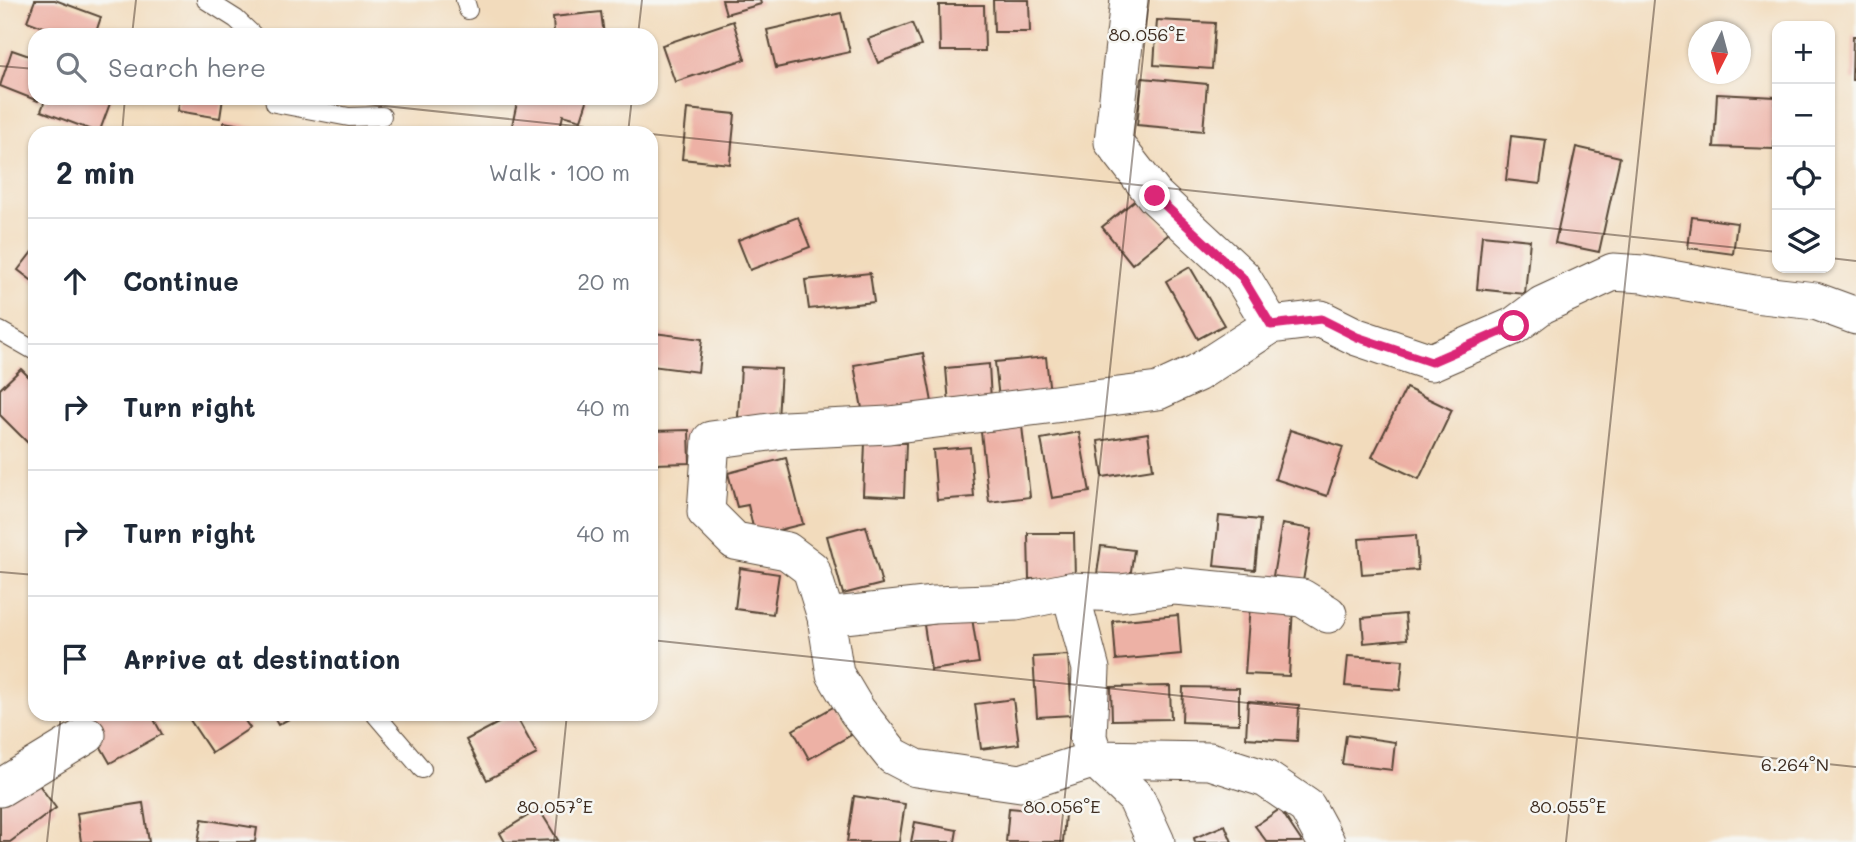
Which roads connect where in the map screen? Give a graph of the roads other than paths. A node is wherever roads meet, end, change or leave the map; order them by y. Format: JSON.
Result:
{"nodes":[{"id":1,"x":206,"y":0,"type":"edge"},
{"id":2,"x":1129,"y":0,"type":"edge"},
{"id":3,"x":246,"y":28,"type":"edge"},
{"id":4,"x":286,"y":105,"type":"edge"},
{"id":5,"x":382,"y":116,"type":"dead end"},
{"id":6,"x":1856,"y":316,"type":"edge"},
{"id":7,"x":1271,"y":325,"type":"junction"},
{"id":8,"x":0,"y":331,"type":"edge"},
{"id":9,"x":28,"y":347,"type":"edge"},
{"id":10,"x":1070,"y":591,"type":"junction"},
{"id":11,"x":1328,"y":614,"type":"dead end"},
{"id":12,"x":826,"y":617,"type":"junction"},
{"id":13,"x":381,"y":721,"type":"edge"},
{"id":14,"x":87,"y":735,"type":"dead end"},
{"id":15,"x":1095,"y":759,"type":"junction"},
{"id":16,"x":422,"y":769,"type":"dead end"},
{"id":17,"x":0,"y":788,"type":"edge"},
{"id":18,"x":1156,"y":842,"type":"edge"},
{"id":19,"x":1326,"y":842,"type":"edge"}],
"edges":[{"from":1,"to":3,"type":"lane"},
{"from":2,"to":7,"type":"street"},
{"from":4,"to":5,"type":"lane"},
{"from":6,"to":7,"type":"street"},
{"from":7,"to":12,"type":"street"},
{"from":8,"to":9,"type":"lane"},
{"from":10,"to":11,"type":"street"},
{"from":10,"to":12,"type":"street"},
{"from":10,"to":15,"type":"street"},
{"from":12,"to":15,"type":"street"},
{"from":13,"to":16,"type":"lane"},
{"from":14,"to":17,"type":"street"},
{"from":15,"to":18,"type":"street"},
{"from":15,"to":19,"type":"street"}]}
